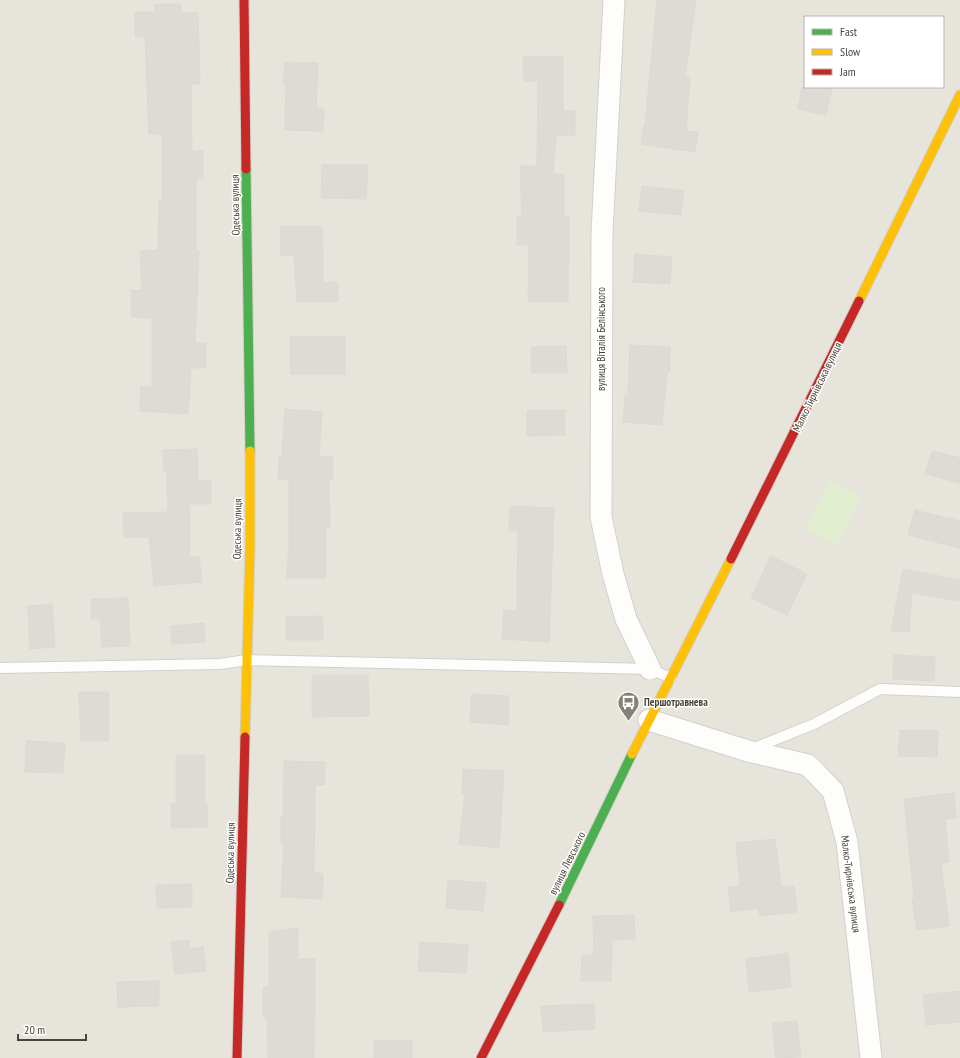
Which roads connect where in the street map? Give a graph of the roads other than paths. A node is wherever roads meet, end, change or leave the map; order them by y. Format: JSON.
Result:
{"nodes":[{"id":1,"x":244,"y":0,"type":"edge"},
{"id":2,"x":614,"y":0,"type":"edge"},
{"id":3,"x":960,"y":95,"type":"edge"},
{"id":4,"x":247,"y":660,"type":"junction"},
{"id":5,"x":0,"y":668,"type":"edge"},
{"id":6,"x":650,"y":669,"type":"junction"},
{"id":7,"x":671,"y":678,"type":"junction"},
{"id":8,"x":960,"y":692,"type":"edge"},
{"id":9,"x":650,"y":720,"type":"junction"},
{"id":10,"x":748,"y":751,"type":"junction"},
{"id":11,"x":237,"y":1058,"type":"edge"},
{"id":12,"x":481,"y":1058,"type":"edge"},
{"id":13,"x":871,"y":1058,"type":"edge"}],
"edges":[{"from":1,"to":4,"type":"main road","name":"Одеська вулиця"},
{"from":2,"to":6,"type":"street","name":"вулиця Віталія Белінського"},
{"from":3,"to":7,"type":"main road","name":"Малко-Тирнівська вулиця"},
{"from":4,"to":5,"type":"lane"},
{"from":4,"to":6,"type":"lane"},
{"from":4,"to":11,"type":"main road","name":"Одеська вулиця"},
{"from":6,"to":7,"type":"lane"},
{"from":7,"to":9,"type":"main road","name":"вулиця Левського"},
{"from":8,"to":10,"type":"lane"},
{"from":9,"to":10,"type":"street","name":"Малко-Тирнівська вулиця"},
{"from":9,"to":12,"type":"main road","name":"вулиця Левського"},
{"from":10,"to":13,"type":"street","name":"Малко-Тирнівська вулиця"}]}
